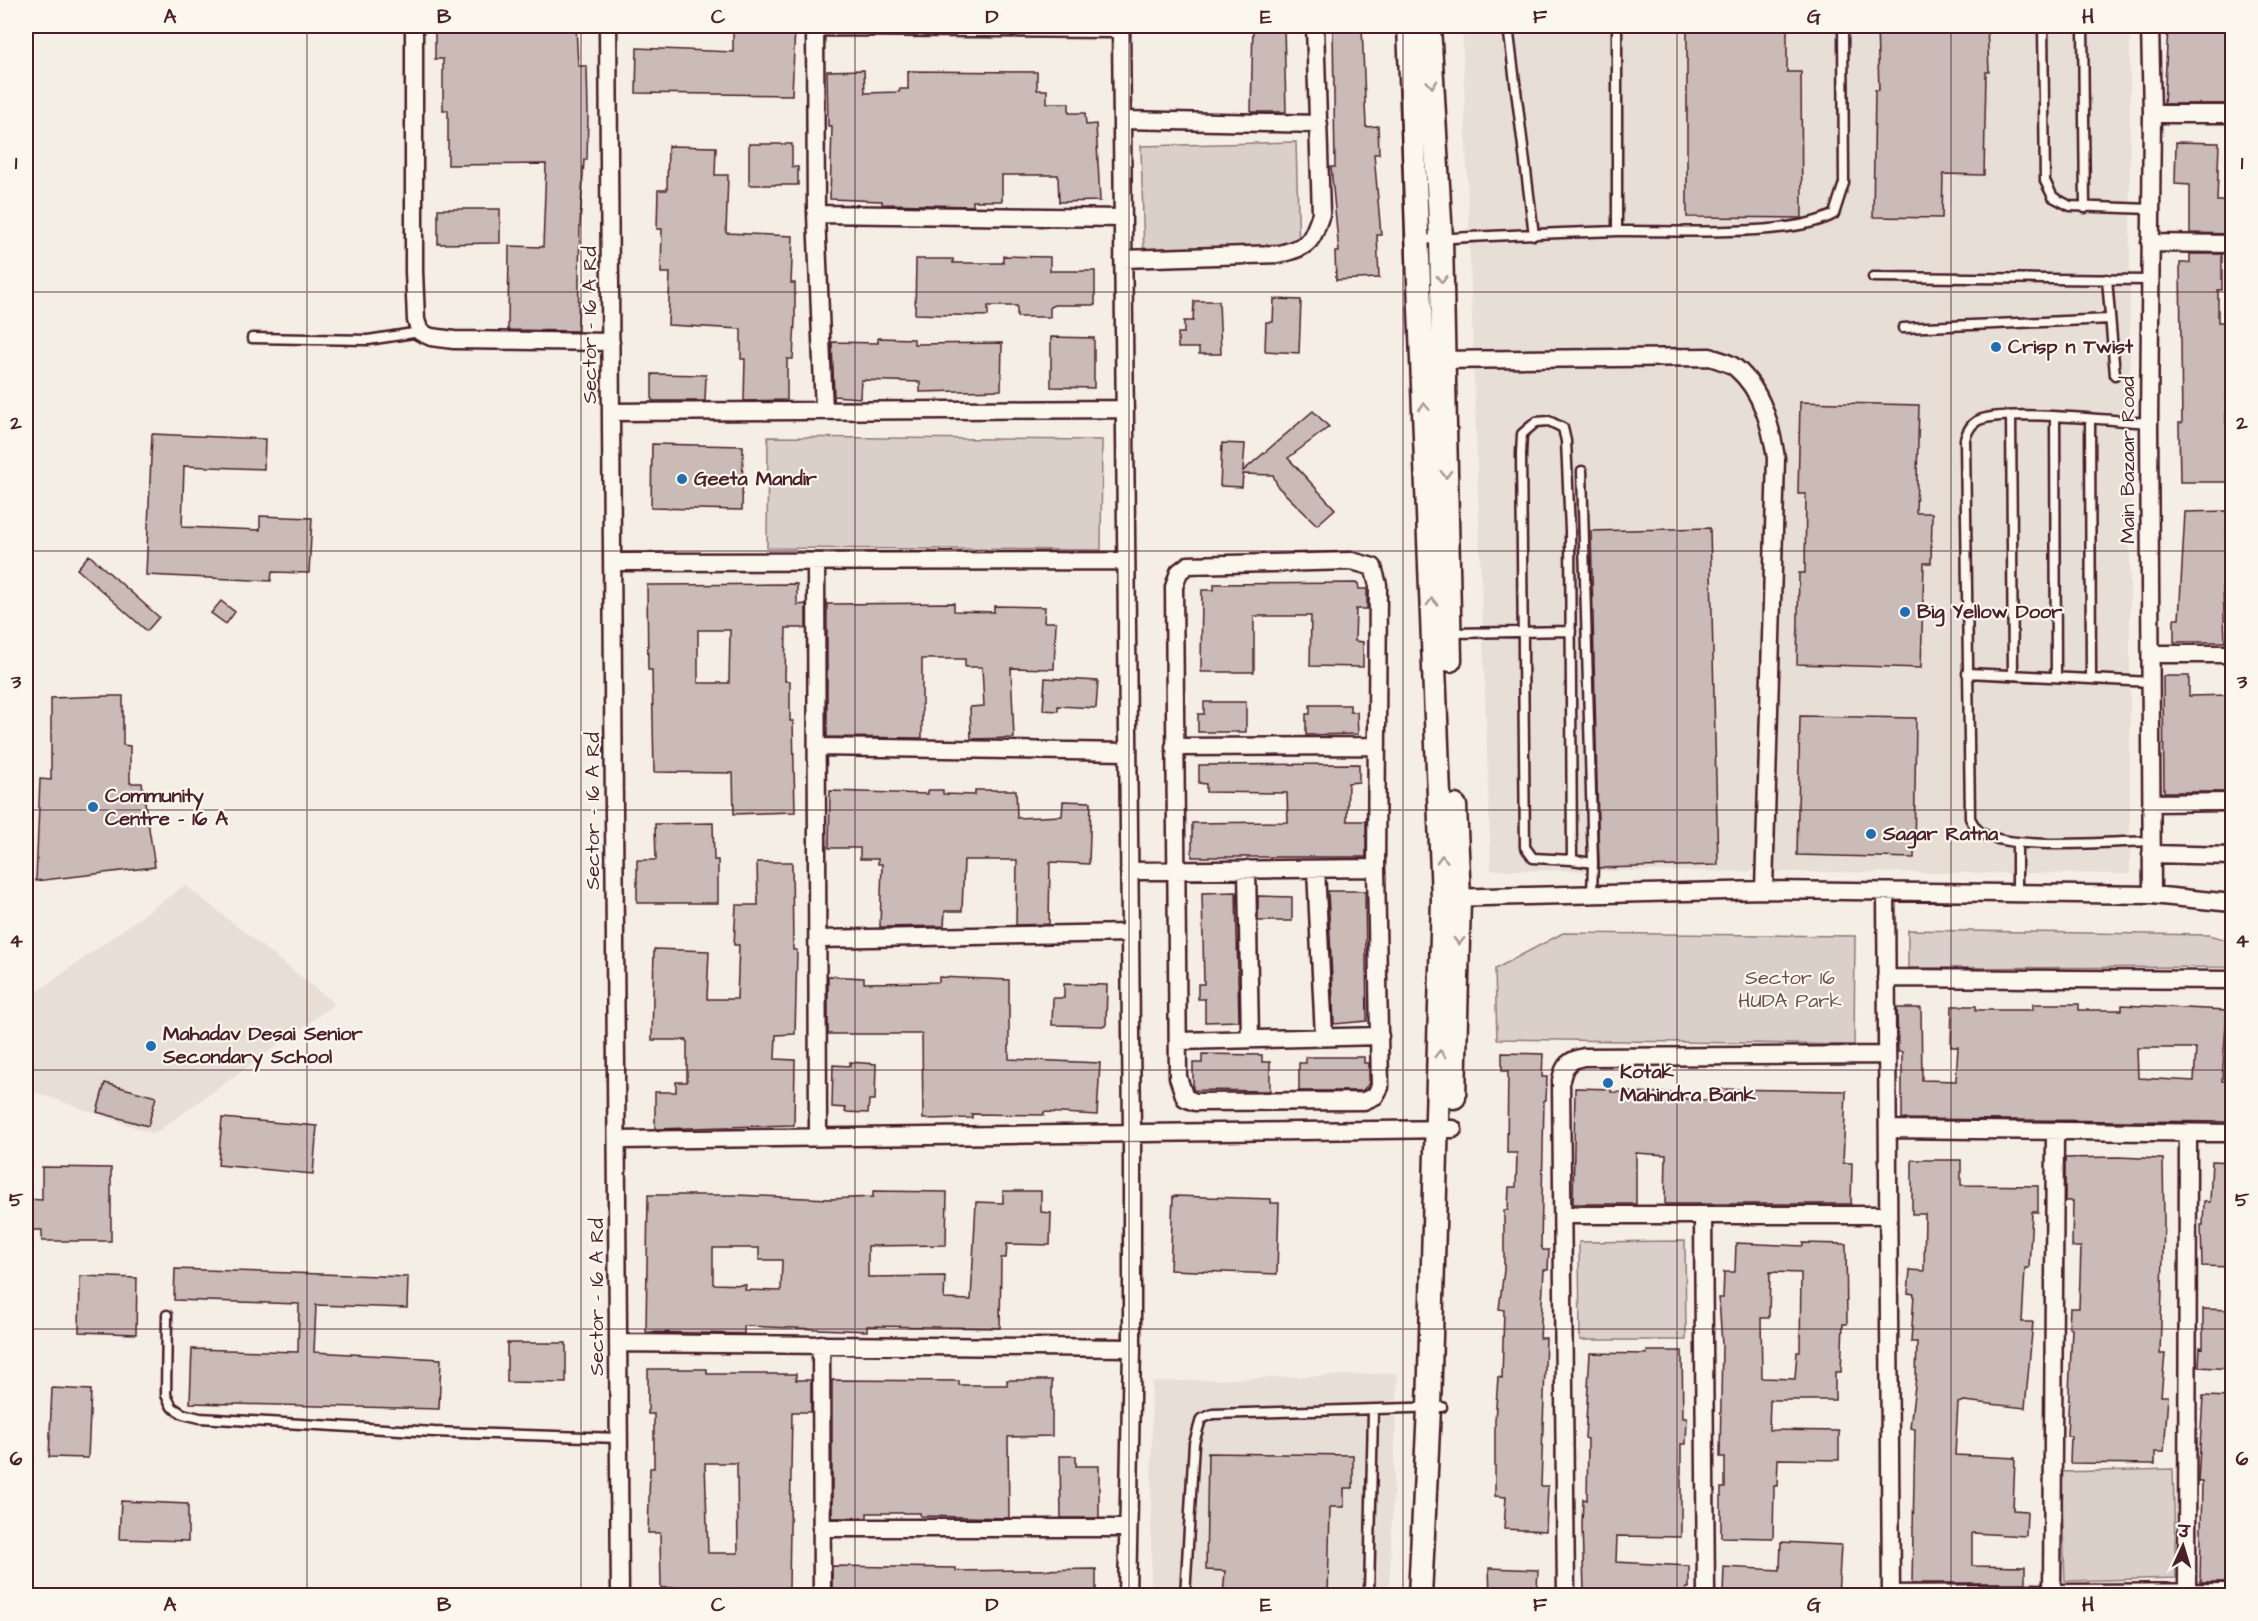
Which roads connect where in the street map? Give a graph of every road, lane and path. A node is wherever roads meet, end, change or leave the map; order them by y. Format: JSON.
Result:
{"nodes":[{"id":1,"x":414,"y":26,"type":"edge"},
{"id":2,"x":608,"y":26,"type":"edge"},
{"id":3,"x":815,"y":26,"type":"edge"},
{"id":4,"x":1315,"y":26,"type":"edge"},
{"id":5,"x":1419,"y":26,"type":"edge"},
{"id":6,"x":1434,"y":26,"type":"edge"},
{"id":7,"x":1508,"y":26,"type":"edge"},
{"id":8,"x":1617,"y":26,"type":"edge"},
{"id":9,"x":1843,"y":26,"type":"edge"},
{"id":10,"x":2043,"y":26,"type":"edge"},
{"id":11,"x":2083,"y":26,"type":"edge"},
{"id":12,"x":2150,"y":26,"type":"edge"},
{"id":13,"x":1121,"y":27,"type":"edge"},
{"id":14,"x":2152,"y":114,"type":"junction"},
{"id":15,"x":2232,"y":114,"type":"edge"},
{"id":16,"x":1122,"y":120,"type":"junction"},
{"id":17,"x":1318,"y":124,"type":"junction"},
{"id":18,"x":2085,"y":208,"type":"junction"},
{"id":19,"x":2150,"y":209,"type":"junction"},
{"id":20,"x":816,"y":214,"type":"junction"},
{"id":21,"x":1123,"y":218,"type":"junction"},
{"id":22,"x":1617,"y":231,"type":"junction"},
{"id":23,"x":1534,"y":236,"type":"junction"},
{"id":24,"x":1441,"y":239,"type":"junction"},
{"id":25,"x":1417,"y":240,"type":"junction"},
{"id":26,"x":2150,"y":243,"type":"junction"},
{"id":27,"x":2232,"y":244,"type":"edge"},
{"id":28,"x":1123,"y":259,"type":"junction"},
{"id":29,"x":1873,"y":278,"type":"dead end"},
{"id":30,"x":2107,"y":279,"type":"junction"},
{"id":31,"x":2149,"y":280,"type":"junction"},
{"id":32,"x":2110,"y":319,"type":"junction"},
{"id":33,"x":1903,"y":328,"type":"dead end"},
{"id":34,"x":420,"y":332,"type":"junction"},
{"id":35,"x":252,"y":338,"type":"dead end"},
{"id":36,"x":611,"y":342,"type":"junction"},
{"id":37,"x":1433,"y":360,"type":"junction"},
{"id":38,"x":2115,"y":375,"type":"dead end"},
{"id":39,"x":1125,"y":409,"type":"junction"},
{"id":40,"x":824,"y":411,"type":"junction"},
{"id":41,"x":611,"y":412,"type":"junction"},
{"id":42,"x":2011,"y":416,"type":"junction"},
{"id":43,"x":2055,"y":417,"type":"junction"},
{"id":44,"x":2090,"y":419,"type":"junction"},
{"id":45,"x":2149,"y":423,"type":"junction"},
{"id":46,"x":1581,"y":471,"type":"dead end"},
{"id":47,"x":1126,"y":561,"type":"junction"},
{"id":48,"x":612,"y":562,"type":"junction"},
{"id":49,"x":816,"y":562,"type":"junction"},
{"id":50,"x":1571,"y":631,"type":"junction"},
{"id":51,"x":1523,"y":632,"type":"junction"},
{"id":52,"x":1441,"y":634,"type":"junction"},
{"id":53,"x":2151,"y":654,"type":"junction"},
{"id":54,"x":2232,"y":654,"type":"edge"},
{"id":55,"x":1967,"y":673,"type":"junction"},
{"id":56,"x":2013,"y":674,"type":"junction"},
{"id":57,"x":2056,"y":677,"type":"junction"},
{"id":58,"x":2091,"y":678,"type":"junction"},
{"id":59,"x":2151,"y":682,"type":"junction"},
{"id":60,"x":1376,"y":746,"type":"junction"},
{"id":61,"x":819,"y":747,"type":"junction"},
{"id":62,"x":1174,"y":747,"type":"junction"},
{"id":63,"x":1128,"y":752,"type":"junction"},
{"id":64,"x":2232,"y":802,"type":"edge"},
{"id":65,"x":2151,"y":803,"type":"junction"},
{"id":66,"x":2018,"y":842,"type":"junction"},
{"id":67,"x":2151,"y":848,"type":"junction"},
{"id":68,"x":2232,"y":856,"type":"edge"},
{"id":69,"x":1572,"y":860,"type":"junction"},
{"id":70,"x":1593,"y":863,"type":"junction"},
{"id":71,"x":1376,"y":868,"type":"junction"},
{"id":72,"x":1316,"y":869,"type":"junction"},
{"id":73,"x":1247,"y":870,"type":"junction"},
{"id":74,"x":1129,"y":871,"type":"junction"},
{"id":75,"x":1174,"y":871,"type":"junction"},
{"id":76,"x":1764,"y":890,"type":"junction"},
{"id":77,"x":1886,"y":892,"type":"junction"},
{"id":78,"x":2017,"y":894,"type":"junction"},
{"id":79,"x":1592,"y":895,"type":"junction"},
{"id":80,"x":2152,"y":895,"type":"junction"},
{"id":81,"x":1451,"y":899,"type":"junction"},
{"id":82,"x":2232,"y":903,"type":"edge"},
{"id":83,"x":1130,"y":933,"type":"junction"},
{"id":84,"x":818,"y":939,"type":"junction"},
{"id":85,"x":1886,"y":978,"type":"junction"},
{"id":86,"x":2232,"y":980,"type":"edge"},
{"id":87,"x":1380,"y":1036,"type":"junction"},
{"id":88,"x":1324,"y":1037,"type":"junction"},
{"id":89,"x":1250,"y":1039,"type":"junction"},
{"id":90,"x":1179,"y":1041,"type":"junction"},
{"id":91,"x":1887,"y":1055,"type":"junction"},
{"id":92,"x":1445,"y":1129,"type":"junction"},
{"id":93,"x":1888,"y":1129,"type":"junction"},
{"id":94,"x":2055,"y":1131,"type":"junction"},
{"id":95,"x":1132,"y":1133,"type":"junction"},
{"id":96,"x":2188,"y":1133,"type":"junction"},
{"id":97,"x":2232,"y":1133,"type":"edge"},
{"id":98,"x":818,"y":1136,"type":"junction"},
{"id":99,"x":617,"y":1140,"type":"junction"},
{"id":100,"x":1563,"y":1215,"type":"junction"},
{"id":101,"x":1888,"y":1215,"type":"junction"},
{"id":102,"x":1703,"y":1216,"type":"junction"},
{"id":103,"x":168,"y":1315,"type":"dead end"},
{"id":104,"x":618,"y":1343,"type":"junction"},
{"id":105,"x":821,"y":1344,"type":"junction"},
{"id":106,"x":1132,"y":1348,"type":"junction"},
{"id":107,"x":1436,"y":1408,"type":"junction"},
{"id":108,"x":1373,"y":1411,"type":"junction"},
{"id":109,"x":619,"y":1438,"type":"junction"},
{"id":110,"x":821,"y":1528,"type":"junction"},
{"id":111,"x":1128,"y":1528,"type":"junction"},
{"id":112,"x":2187,"y":1592,"type":"junction"},
{"id":113,"x":2232,"y":1592,"type":"edge"},
{"id":114,"x":2052,"y":1593,"type":"junction"},
{"id":115,"x":1891,"y":1595,"type":"edge"},
{"id":116,"x":620,"y":1596,"type":"edge"},
{"id":117,"x":822,"y":1596,"type":"edge"},
{"id":118,"x":1127,"y":1596,"type":"edge"},
{"id":119,"x":1185,"y":1596,"type":"edge"},
{"id":120,"x":1369,"y":1596,"type":"edge"},
{"id":121,"x":1420,"y":1596,"type":"edge"},
{"id":122,"x":1435,"y":1596,"type":"edge"},
{"id":123,"x":1566,"y":1596,"type":"edge"},
{"id":124,"x":1706,"y":1596,"type":"edge"}],
"edges":[{"from":1,"to":34,"type":"street"},
{"from":2,"to":36,"type":"street","name":"Sector - 16 A Rd"},
{"from":3,"to":13,"type":"street"},
{"from":3,"to":20,"type":"street"},
{"from":4,"to":17,"type":"street"},
{"from":5,"to":6,"type":"lane"},
{"from":5,"to":24,"type":"street","one_way":true},
{"from":5,"to":25,"type":"street"},
{"from":7,"to":23,"type":"lane"},
{"from":8,"to":22,"type":"lane"},
{"from":9,"to":22,"type":"lane"},
{"from":10,"to":18,"type":"lane"},
{"from":11,"to":18,"type":"lane"},
{"from":12,"to":14,"type":"street","name":"Main Bazaar Road"},
{"from":13,"to":16,"type":"street"},
{"from":14,"to":15,"type":"street"},
{"from":14,"to":19,"type":"street","name":"Main Bazaar Road"},
{"from":16,"to":17,"type":"street"},
{"from":16,"to":21,"type":"street"},
{"from":17,"to":28,"type":"street"},
{"from":18,"to":19,"type":"lane"},
{"from":19,"to":26,"type":"street","name":"Main Bazaar Road"},
{"from":20,"to":21,"type":"street"},
{"from":20,"to":40,"type":"street"},
{"from":21,"to":28,"type":"street"},
{"from":22,"to":23,"type":"lane"},
{"from":23,"to":24,"type":"lane"},
{"from":24,"to":25,"type":"lane"},
{"from":24,"to":37,"type":"street","one_way":true},
{"from":25,"to":37,"type":"street"},
{"from":26,"to":27,"type":"street"},
{"from":26,"to":31,"type":"street","name":"Main Bazaar Road"},
{"from":28,"to":39,"type":"street"},
{"from":29,"to":30,"type":"lane"},
{"from":30,"to":31,"type":"lane"},
{"from":30,"to":32,"type":"lane"},
{"from":31,"to":45,"type":"street","name":"Main Bazaar Road"},
{"from":32,"to":33,"type":"lane"},
{"from":32,"to":38,"type":"lane"},
{"from":34,"to":35,"type":"lane"},
{"from":34,"to":36,"type":"street"},
{"from":36,"to":41,"type":"street","name":"Sector - 16 A Rd"},
{"from":37,"to":52,"type":"street"},
{"from":37,"to":76,"type":"street"},
{"from":39,"to":40,"type":"street"},
{"from":39,"to":47,"type":"street"},
{"from":40,"to":41,"type":"street"},
{"from":41,"to":48,"type":"street","name":"Sector - 16 A Rd"},
{"from":42,"to":43,"type":"lane"},
{"from":42,"to":55,"type":"lane"},
{"from":42,"to":56,"type":"lane"},
{"from":43,"to":44,"type":"lane"},
{"from":43,"to":57,"type":"lane"},
{"from":44,"to":45,"type":"lane"},
{"from":44,"to":58,"type":"lane"},
{"from":45,"to":53,"type":"street","name":"Main Bazaar Road"},
{"from":46,"to":70,"type":"lane"},
{"from":47,"to":49,"type":"street"},
{"from":47,"to":63,"type":"street"},
{"from":48,"to":49,"type":"street"},
{"from":48,"to":99,"type":"street","name":"Sector - 16 A Rd"},
{"from":49,"to":61,"type":"street"},
{"from":50,"to":51,"type":"lane"},
{"from":50,"to":51,"type":"lane"},
{"from":50,"to":69,"type":"lane"},
{"from":51,"to":52,"type":"lane"},
{"from":51,"to":69,"type":"lane"},
{"from":52,"to":81,"type":"street"},
{"from":53,"to":54,"type":"street"},
{"from":53,"to":59,"type":"street","name":"Main Bazaar Road"},
{"from":55,"to":56,"type":"lane"},
{"from":55,"to":66,"type":"lane"},
{"from":56,"to":57,"type":"lane"},
{"from":57,"to":58,"type":"lane"},
{"from":58,"to":59,"type":"lane"},
{"from":59,"to":65,"type":"street","name":"Main Bazaar Road"},
{"from":60,"to":62,"type":"street"},
{"from":60,"to":62,"type":"street"},
{"from":60,"to":71,"type":"street"},
{"from":61,"to":63,"type":"street"},
{"from":61,"to":84,"type":"street"},
{"from":62,"to":75,"type":"street"},
{"from":63,"to":74,"type":"street"},
{"from":64,"to":65,"type":"street"},
{"from":65,"to":67,"type":"street","name":"Main Bazaar Road"},
{"from":66,"to":67,"type":"lane"},
{"from":66,"to":78,"type":"lane"},
{"from":67,"to":68,"type":"street"},
{"from":67,"to":80,"type":"street","name":"Main Bazaar Road"},
{"from":69,"to":70,"type":"lane"},
{"from":70,"to":79,"type":"lane"},
{"from":71,"to":72,"type":"street"},
{"from":71,"to":87,"type":"street"},
{"from":72,"to":73,"type":"street"},
{"from":72,"to":88,"type":"street"},
{"from":73,"to":75,"type":"street"},
{"from":73,"to":89,"type":"street"},
{"from":74,"to":75,"type":"street"},
{"from":74,"to":83,"type":"street"},
{"from":75,"to":90,"type":"street"},
{"from":76,"to":77,"type":"street"},
{"from":76,"to":79,"type":"street"},
{"from":77,"to":78,"type":"street"},
{"from":77,"to":85,"type":"street"},
{"from":78,"to":80,"type":"street"},
{"from":79,"to":81,"type":"street"},
{"from":80,"to":82,"type":"street"},
{"from":81,"to":92,"type":"street"},
{"from":83,"to":84,"type":"street"},
{"from":83,"to":95,"type":"street"},
{"from":84,"to":98,"type":"street"},
{"from":85,"to":86,"type":"street"},
{"from":85,"to":91,"type":"street"},
{"from":87,"to":88,"type":"street"},
{"from":87,"to":90,"type":"street"},
{"from":88,"to":89,"type":"street"},
{"from":89,"to":90,"type":"street"},
{"from":91,"to":93,"type":"street"},
{"from":91,"to":100,"type":"street"},
{"from":92,"to":95,"type":"street"},
{"from":92,"to":107,"type":"street"},
{"from":93,"to":94,"type":"street"},
{"from":93,"to":101,"type":"street"},
{"from":94,"to":96,"type":"street"},
{"from":94,"to":114,"type":"street"},
{"from":95,"to":98,"type":"street"},
{"from":95,"to":106,"type":"street"},
{"from":96,"to":97,"type":"street"},
{"from":96,"to":112,"type":"street"},
{"from":98,"to":99,"type":"street"},
{"from":99,"to":104,"type":"street","name":"Sector - 16 A Rd"},
{"from":100,"to":102,"type":"street"},
{"from":100,"to":123,"type":"street"},
{"from":101,"to":102,"type":"street"},
{"from":101,"to":115,"type":"street"},
{"from":102,"to":124,"type":"street"},
{"from":103,"to":109,"type":"lane"},
{"from":104,"to":105,"type":"street"},
{"from":104,"to":109,"type":"street","name":"Sector - 16 A Rd"},
{"from":105,"to":106,"type":"street"},
{"from":105,"to":110,"type":"street"},
{"from":106,"to":111,"type":"street"},
{"from":107,"to":108,"type":"lane"},
{"from":107,"to":121,"type":"street"},
{"from":107,"to":122,"type":"street"},
{"from":108,"to":119,"type":"lane"},
{"from":108,"to":120,"type":"lane"},
{"from":109,"to":116,"type":"street","name":"Sector - 16 A Rd"},
{"from":110,"to":111,"type":"street"},
{"from":110,"to":117,"type":"street"},
{"from":111,"to":118,"type":"street"},
{"from":112,"to":113,"type":"street"},
{"from":112,"to":114,"type":"street"},
{"from":114,"to":115,"type":"street"}]}
